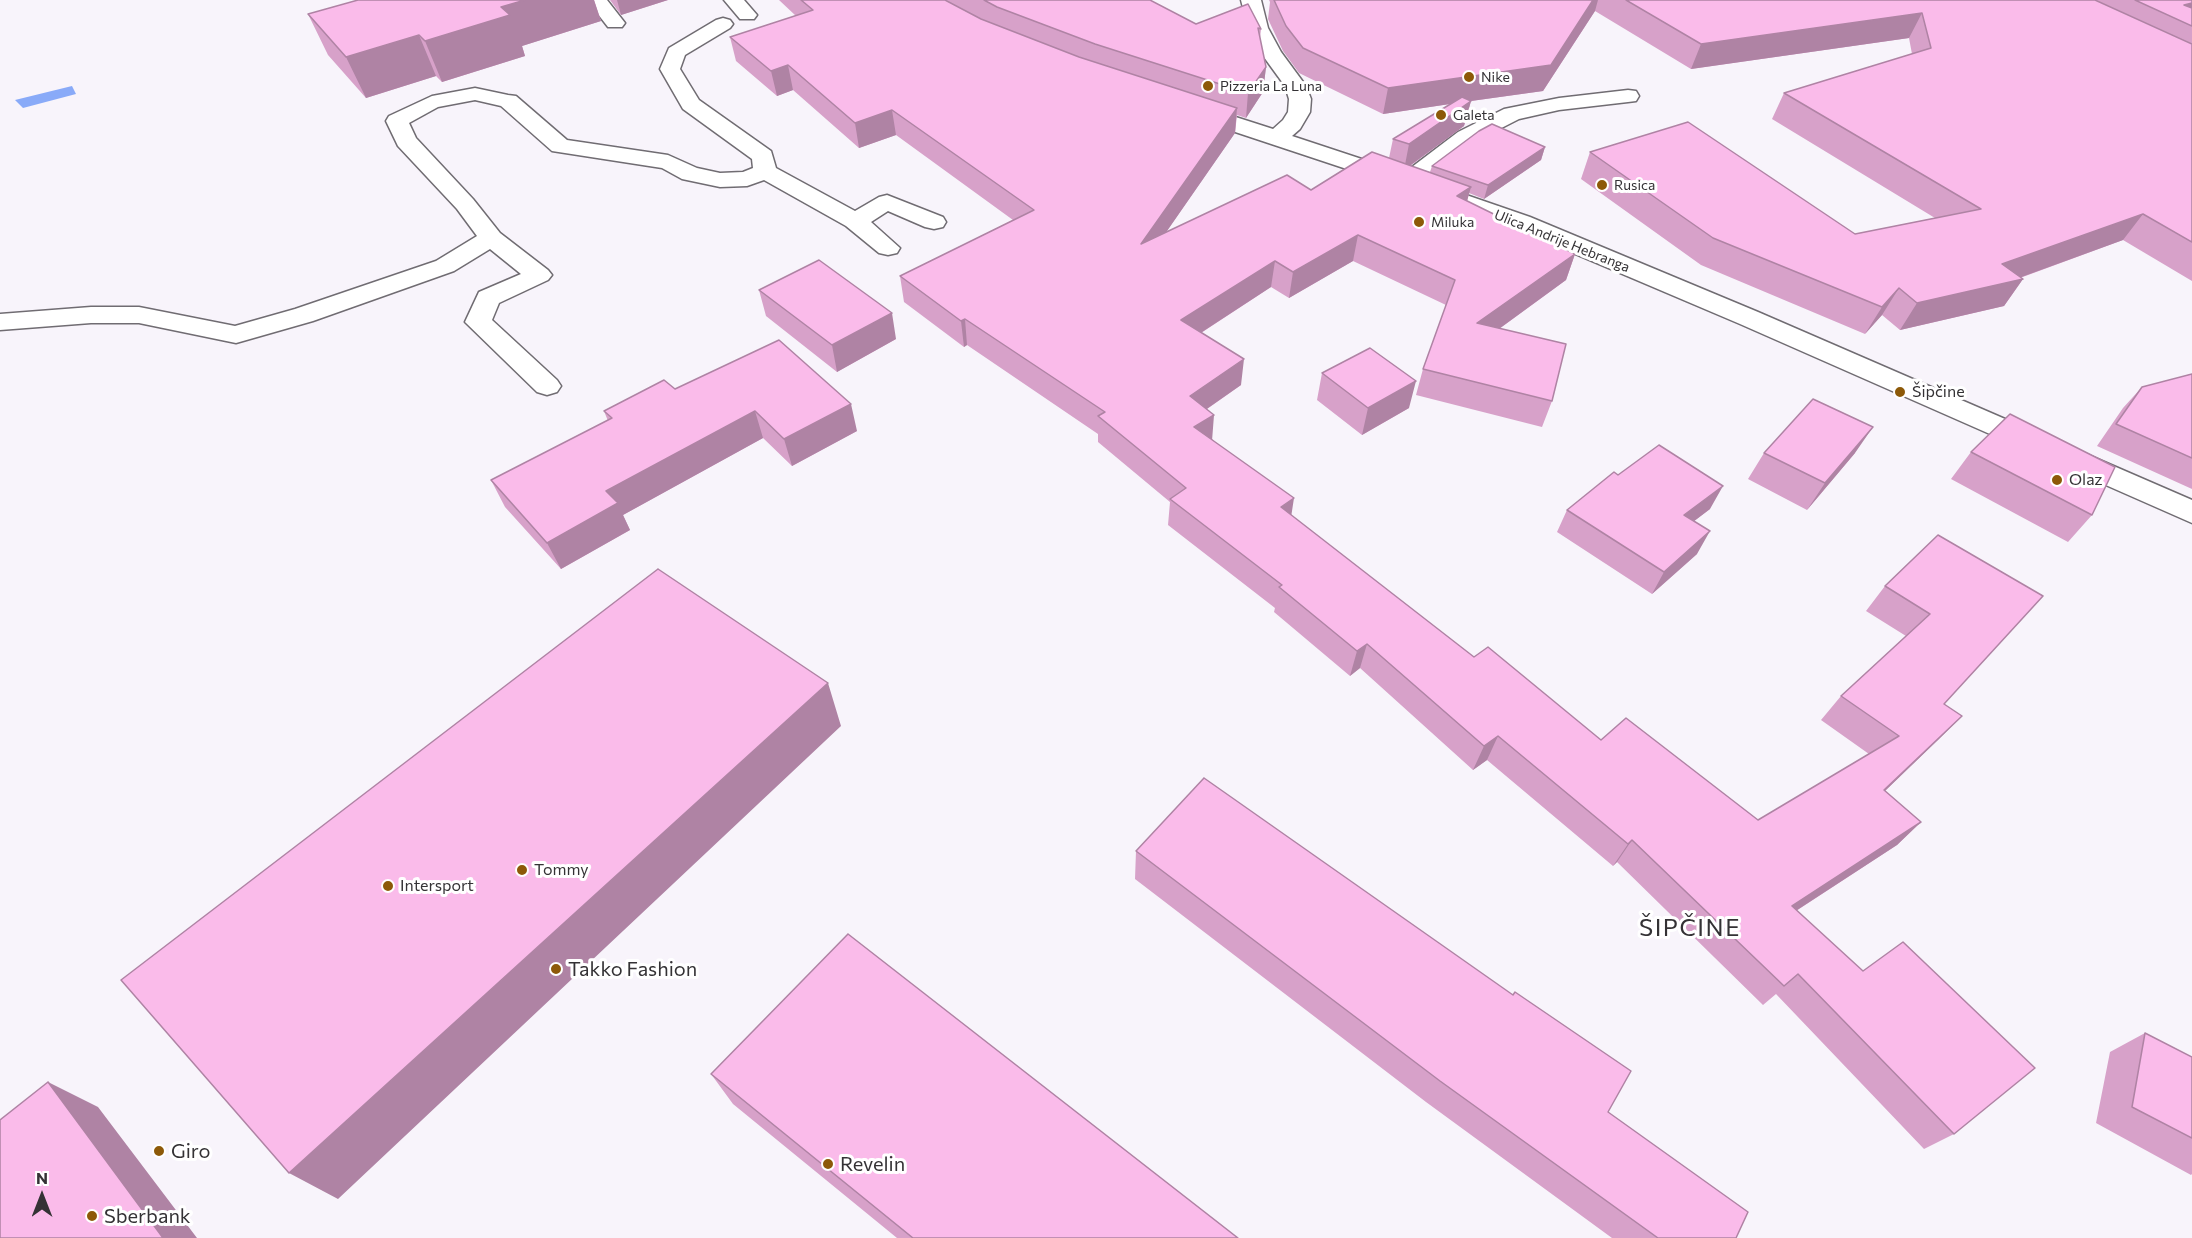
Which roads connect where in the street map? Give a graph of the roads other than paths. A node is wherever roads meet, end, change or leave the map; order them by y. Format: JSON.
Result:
{"nodes":[{"id":1,"x":597,"y":0,"type":"edge"},
{"id":2,"x":734,"y":0,"type":"edge"},
{"id":3,"x":1251,"y":0,"type":"edge"},
{"id":4,"x":747,"y":15,"type":"dead end"},
{"id":5,"x":615,"y":23,"type":"dead end"},
{"id":6,"x":723,"y":24,"type":"dead end"},
{"id":7,"x":1628,"y":96,"type":"dead end"},
{"id":8,"x":1176,"y":105,"type":"edge"},
{"id":9,"x":1276,"y":138,"type":"junction"},
{"id":10,"x":765,"y":171,"type":"junction"},
{"id":11,"x":1407,"y":182,"type":"junction"},
{"id":12,"x":855,"y":221,"type":"junction"},
{"id":13,"x":934,"y":222,"type":"dead end"},
{"id":14,"x":491,"y":238,"type":"junction"},
{"id":15,"x":888,"y":248,"type":"dead end"},
{"id":16,"x":0,"y":322,"type":"edge"},
{"id":17,"x":547,"y":386,"type":"dead end"},
{"id":18,"x":2192,"y":512,"type":"edge"}],
"edges":[{"from":1,"to":5,"type":"street"},
{"from":2,"to":4,"type":"street"},
{"from":3,"to":9,"type":"street"},
{"from":6,"to":10,"type":"street"},
{"from":7,"to":11,"type":"street"},
{"from":8,"to":9,"type":"street","name":"Ulica Andrije Hebranga"},
{"from":9,"to":11,"type":"street","name":"Ulica Andrije Hebranga"},
{"from":10,"to":12,"type":"street"},
{"from":10,"to":14,"type":"street"},
{"from":11,"to":18,"type":"street","name":"Ulica Andrije Hebranga"},
{"from":12,"to":13,"type":"street"},
{"from":12,"to":15,"type":"street"},
{"from":14,"to":16,"type":"street"},
{"from":14,"to":17,"type":"street"}]}
